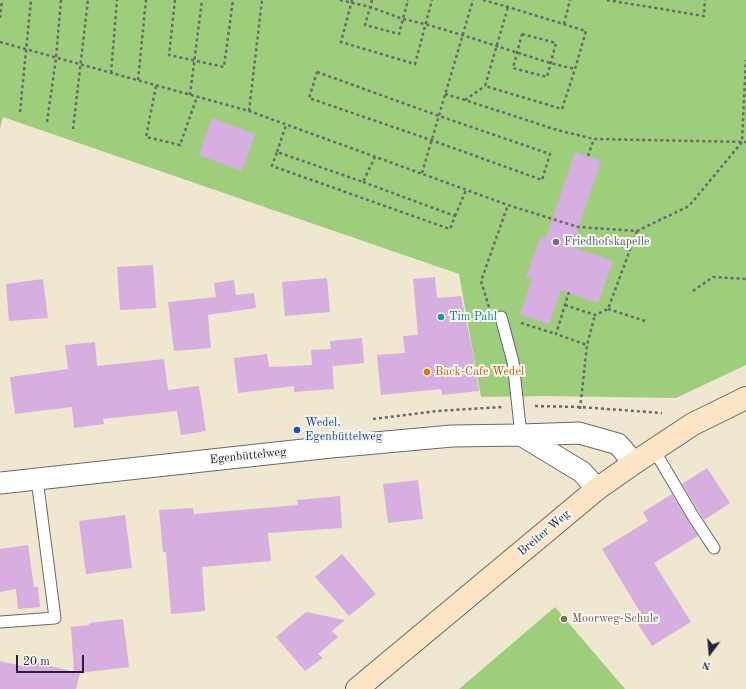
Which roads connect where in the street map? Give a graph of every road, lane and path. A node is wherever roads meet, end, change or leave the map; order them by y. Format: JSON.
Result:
{"nodes":[{"id":1,"x":2,"y":0,"type":"edge"},
{"id":2,"x":31,"y":0,"type":"edge"},
{"id":3,"x":61,"y":0,"type":"edge"},
{"id":4,"x":88,"y":0,"type":"edge"},
{"id":5,"x":118,"y":0,"type":"edge"},
{"id":6,"x":146,"y":0,"type":"edge"},
{"id":7,"x":175,"y":0,"type":"edge"},
{"id":8,"x":202,"y":0,"type":"edge"},
{"id":9,"x":233,"y":0,"type":"edge"},
{"id":10,"x":262,"y":0,"type":"edge"},
{"id":11,"x":340,"y":0,"type":"edge"},
{"id":12,"x":372,"y":0,"type":"edge"},
{"id":13,"x":407,"y":0,"type":"edge"},
{"id":14,"x":432,"y":0,"type":"edge"},
{"id":15,"x":473,"y":0,"type":"edge"},
{"id":16,"x":483,"y":0,"type":"edge"},
{"id":17,"x":570,"y":0,"type":"edge"},
{"id":18,"x":607,"y":0,"type":"edge"},
{"id":19,"x":706,"y":0,"type":"edge"},
{"id":20,"x":352,"y":2,"type":"edge"},
{"id":21,"x":1,"y":7,"type":"edge"},
{"id":22,"x":370,"y":7,"type":"junction"},
{"id":23,"x":508,"y":7,"type":"junction"},
{"id":24,"x":0,"y":18,"type":"edge"},
{"id":25,"x":403,"y":19,"type":"junction"},
{"id":26,"x":425,"y":24,"type":"junction"},
{"id":27,"x":564,"y":24,"type":"junction"},
{"id":28,"x":462,"y":35,"type":"junction"},
{"id":29,"x":0,"y":42,"type":"edge"},
{"id":30,"x":496,"y":46,"type":"junction"},
{"id":31,"x":26,"y":50,"type":"junction"},
{"id":32,"x":517,"y":52,"type":"junction"},
{"id":33,"x":56,"y":58,"type":"junction"},
{"id":34,"x":746,"y":60,"type":"edge"},
{"id":35,"x":194,"y":61,"type":"junction"},
{"id":36,"x":550,"y":63,"type":"junction"},
{"id":37,"x":80,"y":64,"type":"junction"},
{"id":38,"x":575,"y":69,"type":"junction"},
{"id":39,"x":111,"y":73,"type":"junction"},
{"id":40,"x":138,"y":80,"type":"junction"},
{"id":41,"x":156,"y":86,"type":"junction"},
{"id":42,"x":484,"y":86,"type":"junction"},
{"id":43,"x":445,"y":94,"type":"junction"},
{"id":44,"x":190,"y":95,"type":"junction"},
{"id":45,"x":197,"y":97,"type":"junction"},
{"id":46,"x":465,"y":100,"type":"junction"},
{"id":47,"x":249,"y":111,"type":"junction"},
{"id":48,"x":20,"y":112,"type":"dead end"},
{"id":49,"x":439,"y":116,"type":"junction"},
{"id":50,"x":47,"y":122,"type":"dead end"},
{"id":51,"x":286,"y":124,"type":"junction"},
{"id":52,"x":73,"y":129,"type":"dead end"},
{"id":53,"x":594,"y":139,"type":"junction"},
{"id":54,"x":431,"y":140,"type":"junction"},
{"id":55,"x":742,"y":142,"type":"junction"},
{"id":56,"x":746,"y":142,"type":"edge"},
{"id":57,"x":277,"y":152,"type":"junction"},
{"id":58,"x":588,"y":156,"type":"dead end"},
{"id":59,"x":375,"y":157,"type":"junction"},
{"id":60,"x":422,"y":173,"type":"junction"},
{"id":61,"x":363,"y":182,"type":"junction"},
{"id":62,"x":466,"y":190,"type":"junction"},
{"id":63,"x":508,"y":205,"type":"junction"},
{"id":64,"x":455,"y":216,"type":"junction"},
{"id":65,"x":637,"y":231,"type":"junction"},
{"id":66,"x":746,"y":279,"type":"edge"},
{"id":67,"x":692,"y":291,"type":"dead end"},
{"id":68,"x":569,"y":292,"type":"dead end"},
{"id":69,"x":565,"y":305,"type":"junction"},
{"id":70,"x":489,"y":308,"type":"dead end"},
{"id":71,"x":608,"y":308,"type":"junction"},
{"id":72,"x":595,"y":315,"type":"junction"},
{"id":73,"x":501,"y":317,"type":"dead end"},
{"id":74,"x":645,"y":321,"type":"dead end"},
{"id":75,"x":515,"y":322,"type":"dead end"},
{"id":76,"x":556,"y":334,"type":"junction"},
{"id":77,"x":587,"y":346,"type":"junction"},
{"id":78,"x":746,"y":398,"type":"edge"},
{"id":79,"x":579,"y":433,"type":"junction"},
{"id":80,"x":521,"y":435,"type":"junction"},
{"id":81,"x":654,"y":450,"type":"junction"},
{"id":82,"x":634,"y":463,"type":"junction"},
{"id":83,"x":37,"y":479,"type":"junction"},
{"id":84,"x":0,"y":482,"type":"edge"},
{"id":85,"x":597,"y":489,"type":"junction"},
{"id":86,"x":714,"y":548,"type":"dead end"},
{"id":87,"x":0,"y":622,"type":"edge"},
{"id":88,"x":357,"y":689,"type":"edge"}],
"edges":[{"from":1,"to":21,"type":"path"},
{"from":2,"to":31,"type":"path"},
{"from":3,"to":33,"type":"path"},
{"from":4,"to":37,"type":"path"},
{"from":5,"to":39,"type":"path"},
{"from":6,"to":40,"type":"path"},
{"from":7,"to":35,"type":"path"},
{"from":8,"to":35,"type":"path"},
{"from":9,"to":35,"type":"path"},
{"from":10,"to":47,"type":"path"},
{"from":11,"to":20,"type":"path"},
{"from":12,"to":22,"type":"path"},
{"from":13,"to":25,"type":"path"},
{"from":14,"to":26,"type":"path"},
{"from":15,"to":28,"type":"path"},
{"from":16,"to":23,"type":"path"},
{"from":17,"to":27,"type":"path"},
{"from":18,"to":19,"type":"path"},
{"from":20,"to":22,"type":"path"},
{"from":20,"to":26,"type":"path"},
{"from":21,"to":24,"type":"path"},
{"from":22,"to":25,"type":"path"},
{"from":22,"to":25,"type":"path"},
{"from":23,"to":27,"type":"path"},
{"from":23,"to":30,"type":"path"},
{"from":25,"to":26,"type":"path"},
{"from":26,"to":28,"type":"path"},
{"from":27,"to":38,"type":"path"},
{"from":28,"to":30,"type":"path"},
{"from":28,"to":43,"type":"path"},
{"from":29,"to":31,"type":"path"},
{"from":30,"to":32,"type":"path"},
{"from":30,"to":42,"type":"path"},
{"from":31,"to":33,"type":"path"},
{"from":31,"to":48,"type":"path"},
{"from":32,"to":36,"type":"path"},
{"from":32,"to":36,"type":"path"},
{"from":32,"to":36,"type":"path"},
{"from":33,"to":37,"type":"path"},
{"from":33,"to":50,"type":"path"},
{"from":34,"to":55,"type":"path"},
{"from":35,"to":44,"type":"path"},
{"from":36,"to":38,"type":"path"},
{"from":37,"to":39,"type":"path"},
{"from":37,"to":52,"type":"path"},
{"from":38,"to":42,"type":"path"},
{"from":39,"to":40,"type":"path"},
{"from":40,"to":41,"type":"path"},
{"from":41,"to":44,"type":"path"},
{"from":41,"to":45,"type":"path"},
{"from":42,"to":46,"type":"path"},
{"from":43,"to":46,"type":"path"},
{"from":43,"to":49,"type":"path"},
{"from":44,"to":45,"type":"path"},
{"from":45,"to":47,"type":"path"},
{"from":46,"to":53,"type":"path"},
{"from":47,"to":51,"type":"path"},
{"from":49,"to":54,"type":"path"},
{"from":49,"to":54,"type":"path"},
{"from":49,"to":54,"type":"path"},
{"from":51,"to":57,"type":"path"},
{"from":51,"to":59,"type":"path"},
{"from":53,"to":55,"type":"path"},
{"from":53,"to":58,"type":"path"},
{"from":54,"to":60,"type":"path"},
{"from":55,"to":56,"type":"path"},
{"from":55,"to":65,"type":"path"},
{"from":57,"to":61,"type":"path"},
{"from":57,"to":64,"type":"path"},
{"from":59,"to":60,"type":"path"},
{"from":59,"to":61,"type":"path"},
{"from":60,"to":62,"type":"path"},
{"from":61,"to":64,"type":"path"},
{"from":62,"to":63,"type":"path"},
{"from":62,"to":64,"type":"path"},
{"from":63,"to":65,"type":"path"},
{"from":63,"to":70,"type":"path"},
{"from":65,"to":71,"type":"path"},
{"from":66,"to":67,"type":"path"},
{"from":68,"to":69,"type":"path"},
{"from":69,"to":72,"type":"path"},
{"from":69,"to":76,"type":"path"},
{"from":71,"to":72,"type":"path"},
{"from":71,"to":74,"type":"path"},
{"from":72,"to":77,"type":"path"},
{"from":73,"to":80,"type":"lane"},
{"from":75,"to":76,"type":"path"},
{"from":76,"to":77,"type":"path"},
{"from":77,"to":79,"type":"path"},
{"from":78,"to":81,"type":"street","name":"Breiter Weg"},
{"from":79,"to":80,"type":"street","name":"Egenbüttelweg"},
{"from":79,"to":82,"type":"street","name":"Egenbüttelweg"},
{"from":80,"to":83,"type":"street","name":"Egenbüttelweg"},
{"from":80,"to":85,"type":"street"},
{"from":81,"to":82,"type":"street","name":"Breiter Weg"},
{"from":81,"to":86,"type":"lane"},
{"from":82,"to":85,"type":"street","name":"Breiter Weg"},
{"from":83,"to":84,"type":"street","name":"Egenbüttelweg"},
{"from":83,"to":87,"type":"lane"},
{"from":85,"to":88,"type":"street","name":"Breiter Weg"}]}
